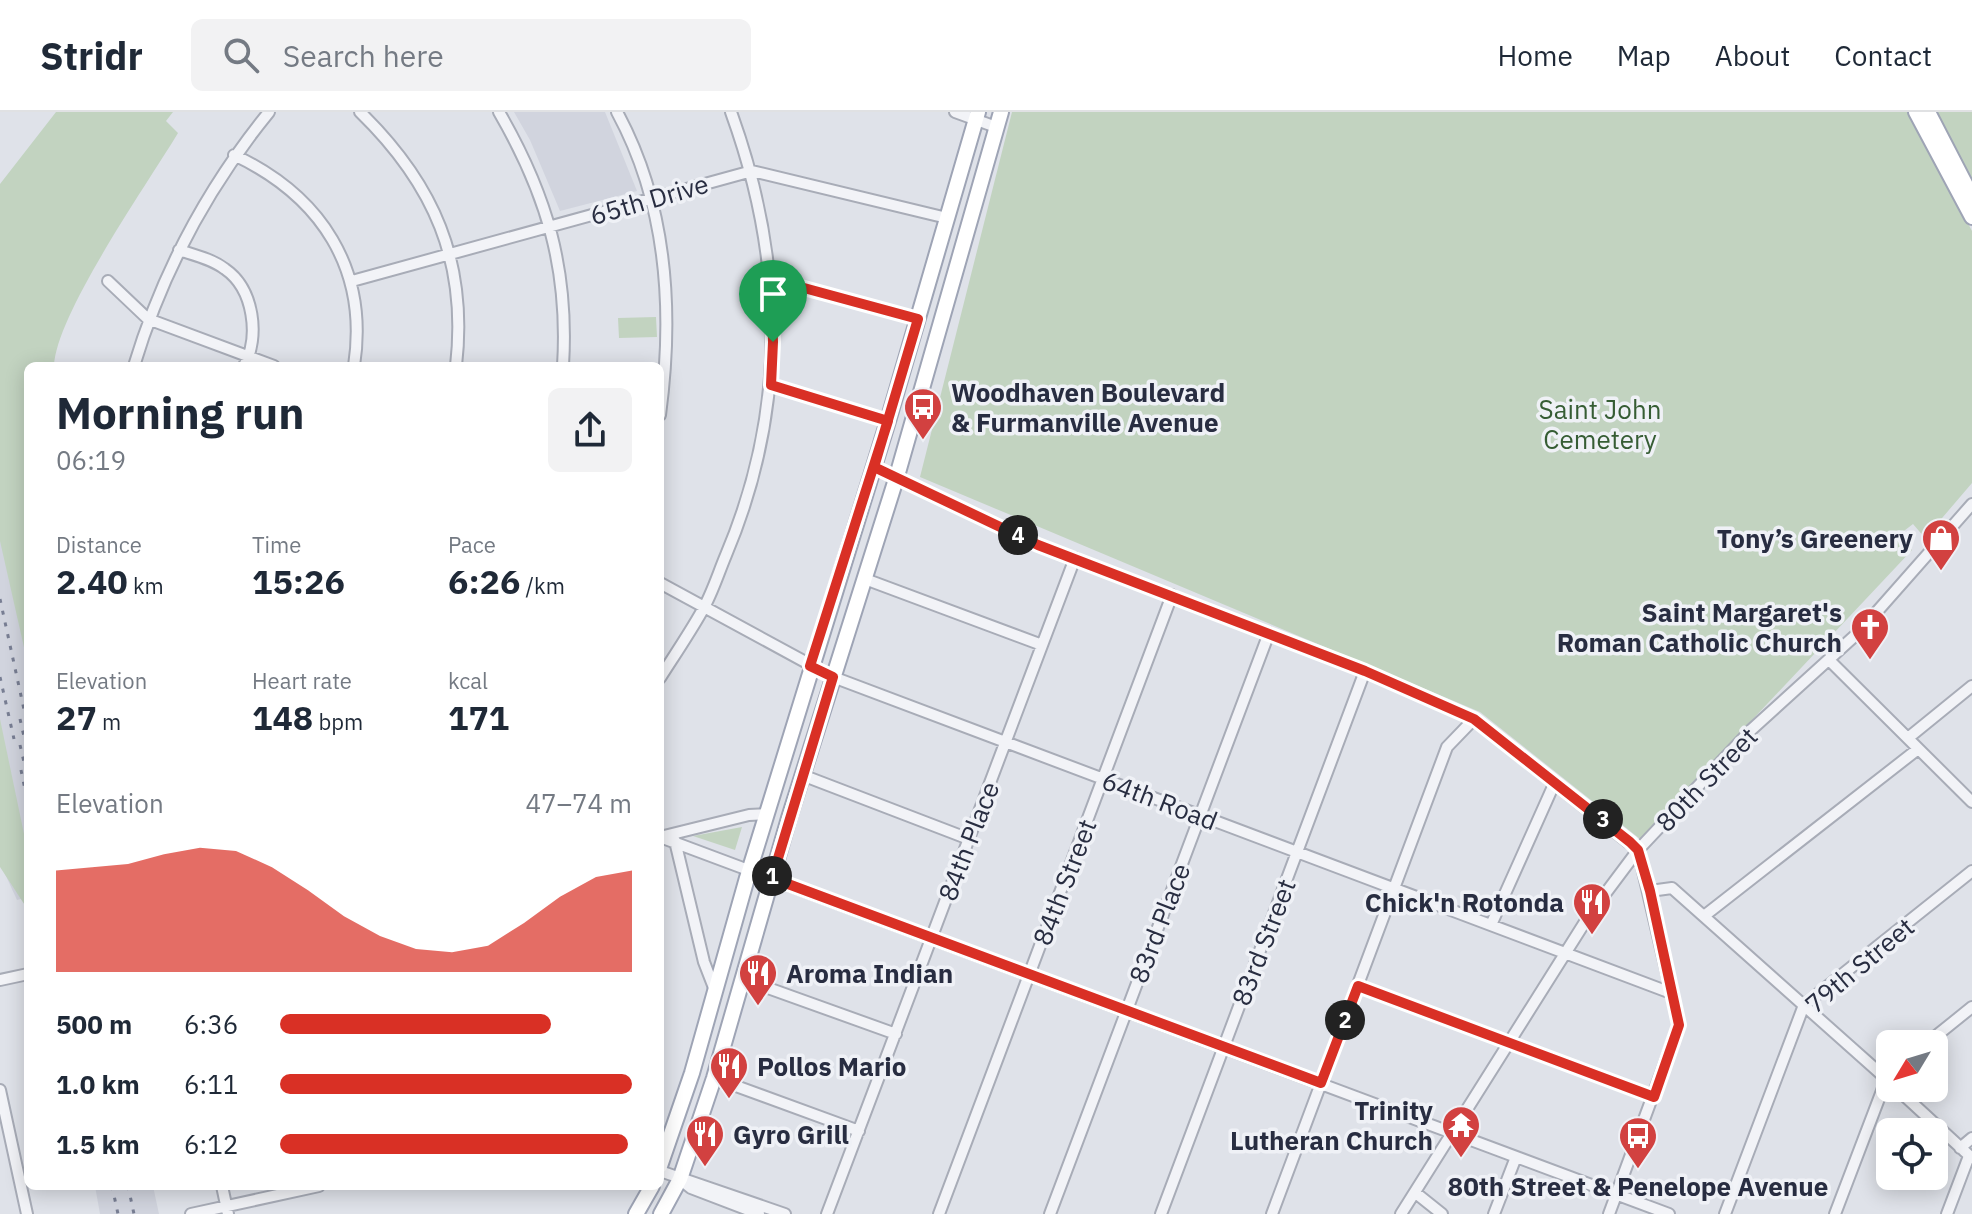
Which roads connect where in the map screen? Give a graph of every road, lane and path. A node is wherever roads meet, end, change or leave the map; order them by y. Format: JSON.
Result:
{"nodes":[{"id":1,"x":269,"y":112,"type":"edge"},
{"id":2,"x":360,"y":112,"type":"edge"},
{"id":3,"x":499,"y":112,"type":"edge"},
{"id":4,"x":617,"y":112,"type":"edge"},
{"id":5,"x":731,"y":112,"type":"edge"},
{"id":6,"x":955,"y":112,"type":"edge"},
{"id":7,"x":1001,"y":112,"type":"edge"},
{"id":8,"x":1916,"y":112,"type":"edge"},
{"id":9,"x":1928,"y":112,"type":"edge"},
{"id":10,"x":977,"y":116,"type":"edge"},
{"id":11,"x":996,"y":127,"type":"junction"},
{"id":12,"x":234,"y":155,"type":"junction"},
{"id":13,"x":752,"y":171,"type":"junction"},
{"id":14,"x":1972,"y":197,"type":"edge"},
{"id":15,"x":652,"y":199,"type":"junction"},
{"id":16,"x":1972,"y":217,"type":"edge"},
{"id":17,"x":947,"y":218,"type":"junction"},
{"id":18,"x":552,"y":226,"type":"junction"},
{"id":19,"x":179,"y":250,"type":"junction"},
{"id":20,"x":452,"y":255,"type":"junction"},
{"id":21,"x":771,"y":279,"type":"junction"},
{"id":22,"x":108,"y":281,"type":"dead end"},
{"id":23,"x":352,"y":281,"type":"junction"},
{"id":24,"x":148,"y":319,"type":"junction"},
{"id":25,"x":918,"y":319,"type":"junction"},
{"id":26,"x":246,"y":361,"type":"edge"},
{"id":27,"x":135,"y":362,"type":"edge"},
{"id":28,"x":354,"y":362,"type":"edge"},
{"id":29,"x":456,"y":362,"type":"edge"},
{"id":30,"x":563,"y":362,"type":"edge"},
{"id":31,"x":771,"y":385,"type":"junction"},
{"id":32,"x":664,"y":387,"type":"edge"},
{"id":33,"x":888,"y":421,"type":"junction"},
{"id":34,"x":874,"y":467,"type":"junction"},
{"id":35,"x":897,"y":476,"type":"junction"},
{"id":36,"x":1972,"y":504,"type":"edge"},
{"id":37,"x":1075,"y":558,"type":"junction"},
{"id":38,"x":865,"y":579,"type":"junction"},
{"id":39,"x":664,"y":585,"type":"edge"},
{"id":40,"x":1172,"y":595,"type":"junction"},
{"id":41,"x":703,"y":609,"type":"junction"},
{"id":42,"x":1269,"y":633,"type":"junction"},
{"id":43,"x":1042,"y":645,"type":"junction"},
{"id":44,"x":1829,"y":660,"type":"junction"},
{"id":45,"x":810,"y":666,"type":"junction"},
{"id":46,"x":1365,"y":671,"type":"junction"},
{"id":47,"x":664,"y":672,"type":"edge"},
{"id":48,"x":833,"y":677,"type":"junction"},
{"id":49,"x":1972,"y":686,"type":"edge"},
{"id":50,"x":1474,"y":719,"type":"junction"},
{"id":51,"x":1908,"y":738,"type":"junction"},
{"id":52,"x":1006,"y":741,"type":"junction"},
{"id":53,"x":1918,"y":749,"type":"junction"},
{"id":54,"x":802,"y":775,"type":"junction"},
{"id":55,"x":1103,"y":778,"type":"junction"},
{"id":56,"x":1555,"y":782,"type":"junction"},
{"id":57,"x":1972,"y":802,"type":"edge"},
{"id":58,"x":767,"y":814,"type":"junction"},
{"id":59,"x":1200,"y":815,"type":"junction"},
{"id":60,"x":664,"y":836,"type":"edge"},
{"id":61,"x":664,"y":838,"type":"edge"},
{"id":62,"x":969,"y":839,"type":"junction"},
{"id":63,"x":675,"y":841,"type":"junction"},
{"id":64,"x":1638,"y":850,"type":"junction"},
{"id":65,"x":1297,"y":851,"type":"junction"},
{"id":66,"x":750,"y":868,"type":"junction"},
{"id":67,"x":1972,"y":871,"type":"edge"},
{"id":68,"x":772,"y":878,"type":"junction"},
{"id":69,"x":1395,"y":889,"type":"junction"},
{"id":70,"x":1650,"y":891,"type":"junction"},
{"id":71,"x":1704,"y":916,"type":"junction"},
{"id":72,"x":1491,"y":925,"type":"junction"},
{"id":73,"x":932,"y":936,"type":"junction"},
{"id":74,"x":1566,"y":954,"type":"junction"},
{"id":75,"x":1030,"y":973,"type":"junction"},
{"id":76,"x":24,"y":975,"type":"edge"},
{"id":77,"x":743,"y":979,"type":"junction"},
{"id":78,"x":0,"y":980,"type":"edge"},
{"id":79,"x":1358,"y":986,"type":"junction"},
{"id":80,"x":716,"y":993,"type":"junction"},
{"id":81,"x":1671,"y":993,"type":"junction"},
{"id":82,"x":1804,"y":1005,"type":"junction"},
{"id":83,"x":1972,"y":1007,"type":"edge"},
{"id":84,"x":1127,"y":1010,"type":"junction"},
{"id":85,"x":1943,"y":1030,"type":"edge"},
{"id":86,"x":896,"y":1034,"type":"junction"},
{"id":87,"x":1510,"y":1043,"type":"junction"},
{"id":88,"x":1224,"y":1047,"type":"junction"},
{"id":89,"x":1876,"y":1068,"type":"edge"},
{"id":90,"x":714,"y":1078,"type":"junction"},
{"id":91,"x":1321,"y":1083,"type":"junction"},
{"id":92,"x":0,"y":1090,"type":"edge"},
{"id":93,"x":1654,"y":1097,"type":"junction"},
{"id":94,"x":1879,"y":1102,"type":"edge"},
{"id":95,"x":1911,"y":1102,"type":"edge"},
{"id":96,"x":859,"y":1131,"type":"junction"},
{"id":97,"x":1455,"y":1133,"type":"junction"},
{"id":98,"x":1972,"y":1138,"type":"edge"},
{"id":99,"x":1960,"y":1148,"type":"junction"},
{"id":100,"x":664,"y":1156,"type":"edge"},
{"id":101,"x":1516,"y":1157,"type":"junction"},
{"id":102,"x":1970,"y":1157,"type":"edge"},
{"id":103,"x":664,"y":1170,"type":"edge"},
{"id":104,"x":680,"y":1179,"type":"junction"},
{"id":105,"x":223,"y":1190,"type":"edge"},
{"id":106,"x":304,"y":1190,"type":"edge"},
{"id":107,"x":650,"y":1190,"type":"edge"},
{"id":108,"x":1417,"y":1194,"type":"junction"},
{"id":109,"x":1617,"y":1194,"type":"junction"},
{"id":110,"x":227,"y":1210,"type":"edge"},
{"id":111,"x":27,"y":1214,"type":"edge"},
{"id":112,"x":191,"y":1214,"type":"edge"},
{"id":113,"x":636,"y":1214,"type":"edge"},
{"id":114,"x":661,"y":1214,"type":"edge"},
{"id":115,"x":759,"y":1214,"type":"edge"},
{"id":116,"x":785,"y":1214,"type":"edge"},
{"id":117,"x":827,"y":1214,"type":"edge"},
{"id":118,"x":939,"y":1214,"type":"edge"},
{"id":119,"x":1050,"y":1214,"type":"edge"},
{"id":120,"x":1161,"y":1214,"type":"edge"},
{"id":121,"x":1272,"y":1214,"type":"edge"},
{"id":122,"x":1401,"y":1214,"type":"edge"},
{"id":123,"x":1442,"y":1214,"type":"edge"},
{"id":124,"x":1494,"y":1214,"type":"edge"},
{"id":125,"x":1609,"y":1214,"type":"edge"},
{"id":126,"x":1669,"y":1214,"type":"edge"},
{"id":127,"x":1725,"y":1214,"type":"edge"},
{"id":128,"x":1835,"y":1214,"type":"edge"},
{"id":129,"x":1947,"y":1214,"type":"edge"}],
"edges":[{"from":1,"to":12,"type":"street"},
{"from":2,"to":20,"type":"street"},
{"from":3,"to":18,"type":"street"},
{"from":4,"to":15,"type":"street"},
{"from":5,"to":13,"type":"street"},
{"from":6,"to":10,"type":"street"},
{"from":7,"to":11,"type":"main road"},
{"from":8,"to":16,"type":"main road"},
{"from":9,"to":14,"type":"main road"},
{"from":10,"to":11,"type":"street"},
{"from":10,"to":17,"type":"main road"},
{"from":11,"to":35,"type":"main road"},
{"from":12,"to":19,"type":"street"},
{"from":12,"to":23,"type":"street"},
{"from":13,"to":15,"type":"street","name":"65th Drive"},
{"from":13,"to":17,"type":"street","name":"65th Drive"},
{"from":13,"to":21,"type":"street"},
{"from":15,"to":18,"type":"street","name":"65th Drive"},
{"from":15,"to":32,"type":"street"},
{"from":17,"to":25,"type":"main road"},
{"from":18,"to":20,"type":"street","name":"65th Drive"},
{"from":18,"to":30,"type":"street"},
{"from":19,"to":24,"type":"street"},
{"from":19,"to":26,"type":"street"},
{"from":20,"to":23,"type":"street","name":"65th Drive"},
{"from":20,"to":29,"type":"street"},
{"from":21,"to":25,"type":"street"},
{"from":21,"to":31,"type":"street"},
{"from":22,"to":24,"type":"street"},
{"from":23,"to":28,"type":"street"},
{"from":24,"to":26,"type":"street"},
{"from":24,"to":27,"type":"street"},
{"from":25,"to":33,"type":"main road"},
{"from":31,"to":33,"type":"street"},
{"from":31,"to":41,"type":"street"},
{"from":33,"to":34,"type":"main road"},
{"from":34,"to":35,"type":"street"},
{"from":34,"to":45,"type":"main road"},
{"from":35,"to":37,"type":"street"},
{"from":35,"to":38,"type":"main road"},
{"from":36,"to":44,"type":"street","name":"80th Street"},
{"from":37,"to":40,"type":"street"},
{"from":37,"to":43,"type":"street","name":"84th Place"},
{"from":38,"to":43,"type":"street"},
{"from":38,"to":48,"type":"main road"},
{"from":39,"to":41,"type":"street","name":"64th Road"},
{"from":40,"to":42,"type":"street"},
{"from":40,"to":55,"type":"street","name":"84th Street"},
{"from":41,"to":45,"type":"street","name":"64th Road"},
{"from":41,"to":47,"type":"street"},
{"from":42,"to":46,"type":"street"},
{"from":42,"to":59,"type":"street","name":"83rd Place"},
{"from":43,"to":52,"type":"street","name":"84th Place"},
{"from":44,"to":51,"type":"street"},
{"from":44,"to":64,"type":"street","name":"80th Street"},
{"from":45,"to":48,"type":"street","name":"64th Road"},
{"from":45,"to":58,"type":"main road"},
{"from":46,"to":50,"type":"street"},
{"from":46,"to":65,"type":"street","name":"83rd Street"},
{"from":48,"to":52,"type":"street","name":"64th Road"},
{"from":48,"to":54,"type":"main road"},
{"from":49,"to":51,"type":"street"},
{"from":50,"to":56,"type":"street"},
{"from":50,"to":69,"type":"street"},
{"from":51,"to":53,"type":"street"},
{"from":52,"to":55,"type":"street","name":"64th Road"},
{"from":52,"to":62,"type":"street","name":"84th Place"},
{"from":53,"to":57,"type":"street"},
{"from":53,"to":71,"type":"street"},
{"from":54,"to":62,"type":"street"},
{"from":54,"to":68,"type":"main road"},
{"from":55,"to":59,"type":"street","name":"64th Road"},
{"from":55,"to":75,"type":"street","name":"84th Street"},
{"from":56,"to":64,"type":"street"},
{"from":56,"to":72,"type":"street"},
{"from":58,"to":60,"type":"street"},
{"from":58,"to":66,"type":"main road"},
{"from":59,"to":65,"type":"street","name":"64th Road"},
{"from":59,"to":84,"type":"street","name":"83rd Place"},
{"from":61,"to":63,"type":"street"},
{"from":62,"to":73,"type":"street","name":"84th Place"},
{"from":63,"to":66,"type":"street"},
{"from":63,"to":80,"type":"street"},
{"from":64,"to":70,"type":"street","name":"80th Street"},
{"from":64,"to":74,"type":"street"},
{"from":65,"to":69,"type":"street","name":"64th Road"},
{"from":65,"to":88,"type":"street","name":"83rd Street"},
{"from":66,"to":68,"type":"street"},
{"from":66,"to":80,"type":"main road"},
{"from":67,"to":82,"type":"street","name":"79th Street"},
{"from":68,"to":73,"type":"street"},
{"from":68,"to":77,"type":"main road"},
{"from":69,"to":72,"type":"street","name":"64th Road"},
{"from":69,"to":79,"type":"street"},
{"from":70,"to":71,"type":"street"},
{"from":70,"to":81,"type":"street","name":"80th Street"},
{"from":71,"to":82,"type":"street"},
{"from":72,"to":74,"type":"street","name":"64th Road"},
{"from":73,"to":75,"type":"street"},
{"from":73,"to":86,"type":"street","name":"84th Place"},
{"from":74,"to":81,"type":"street","name":"64th Road"},
{"from":74,"to":87,"type":"street"},
{"from":75,"to":84,"type":"street"},
{"from":75,"to":118,"type":"street","name":"84th Street"},
{"from":76,"to":78,"type":"street"},
{"from":77,"to":86,"type":"street"},
{"from":77,"to":90,"type":"main road"},
{"from":79,"to":87,"type":"street"},
{"from":79,"to":91,"type":"street"},
{"from":80,"to":100,"type":"main road"},
{"from":81,"to":93,"type":"street","name":"80th Street"},
{"from":82,"to":89,"type":"street"},
{"from":82,"to":127,"type":"street","name":"79th Street"},
{"from":83,"to":85,"type":"street"},
{"from":84,"to":88,"type":"street"},
{"from":84,"to":119,"type":"street","name":"83rd Place"},
{"from":86,"to":96,"type":"street","name":"84th Place"},
{"from":87,"to":93,"type":"street"},
{"from":87,"to":97,"type":"street"},
{"from":88,"to":91,"type":"street"},
{"from":88,"to":120,"type":"street","name":"83rd Street"},
{"from":90,"to":96,"type":"street"},
{"from":90,"to":104,"type":"main road"},
{"from":91,"to":97,"type":"street"},
{"from":91,"to":121,"type":"street"},
{"from":92,"to":111,"type":"street"},
{"from":93,"to":109,"type":"street","name":"80th Street"},
{"from":94,"to":128,"type":"street"},
{"from":95,"to":99,"type":"street"},
{"from":96,"to":117,"type":"street","name":"84th Place"},
{"from":97,"to":101,"type":"street"},
{"from":97,"to":108,"type":"street"},
{"from":98,"to":99,"type":"street"},
{"from":99,"to":102,"type":"street"},
{"from":101,"to":109,"type":"street"},
{"from":101,"to":124,"type":"street"},
{"from":102,"to":129,"type":"street"},
{"from":103,"to":104,"type":"street"},
{"from":104,"to":114,"type":"main road"},
{"from":104,"to":115,"type":"street"},
{"from":104,"to":116,"type":"street"},
{"from":105,"to":110,"type":"street"},
{"from":106,"to":110,"type":"street"},
{"from":107,"to":113,"type":"main road"},
{"from":108,"to":122,"type":"street"},
{"from":108,"to":123,"type":"street"},
{"from":109,"to":125,"type":"street","name":"80th Street"},
{"from":109,"to":126,"type":"street"},
{"from":110,"to":112,"type":"street"}]}
